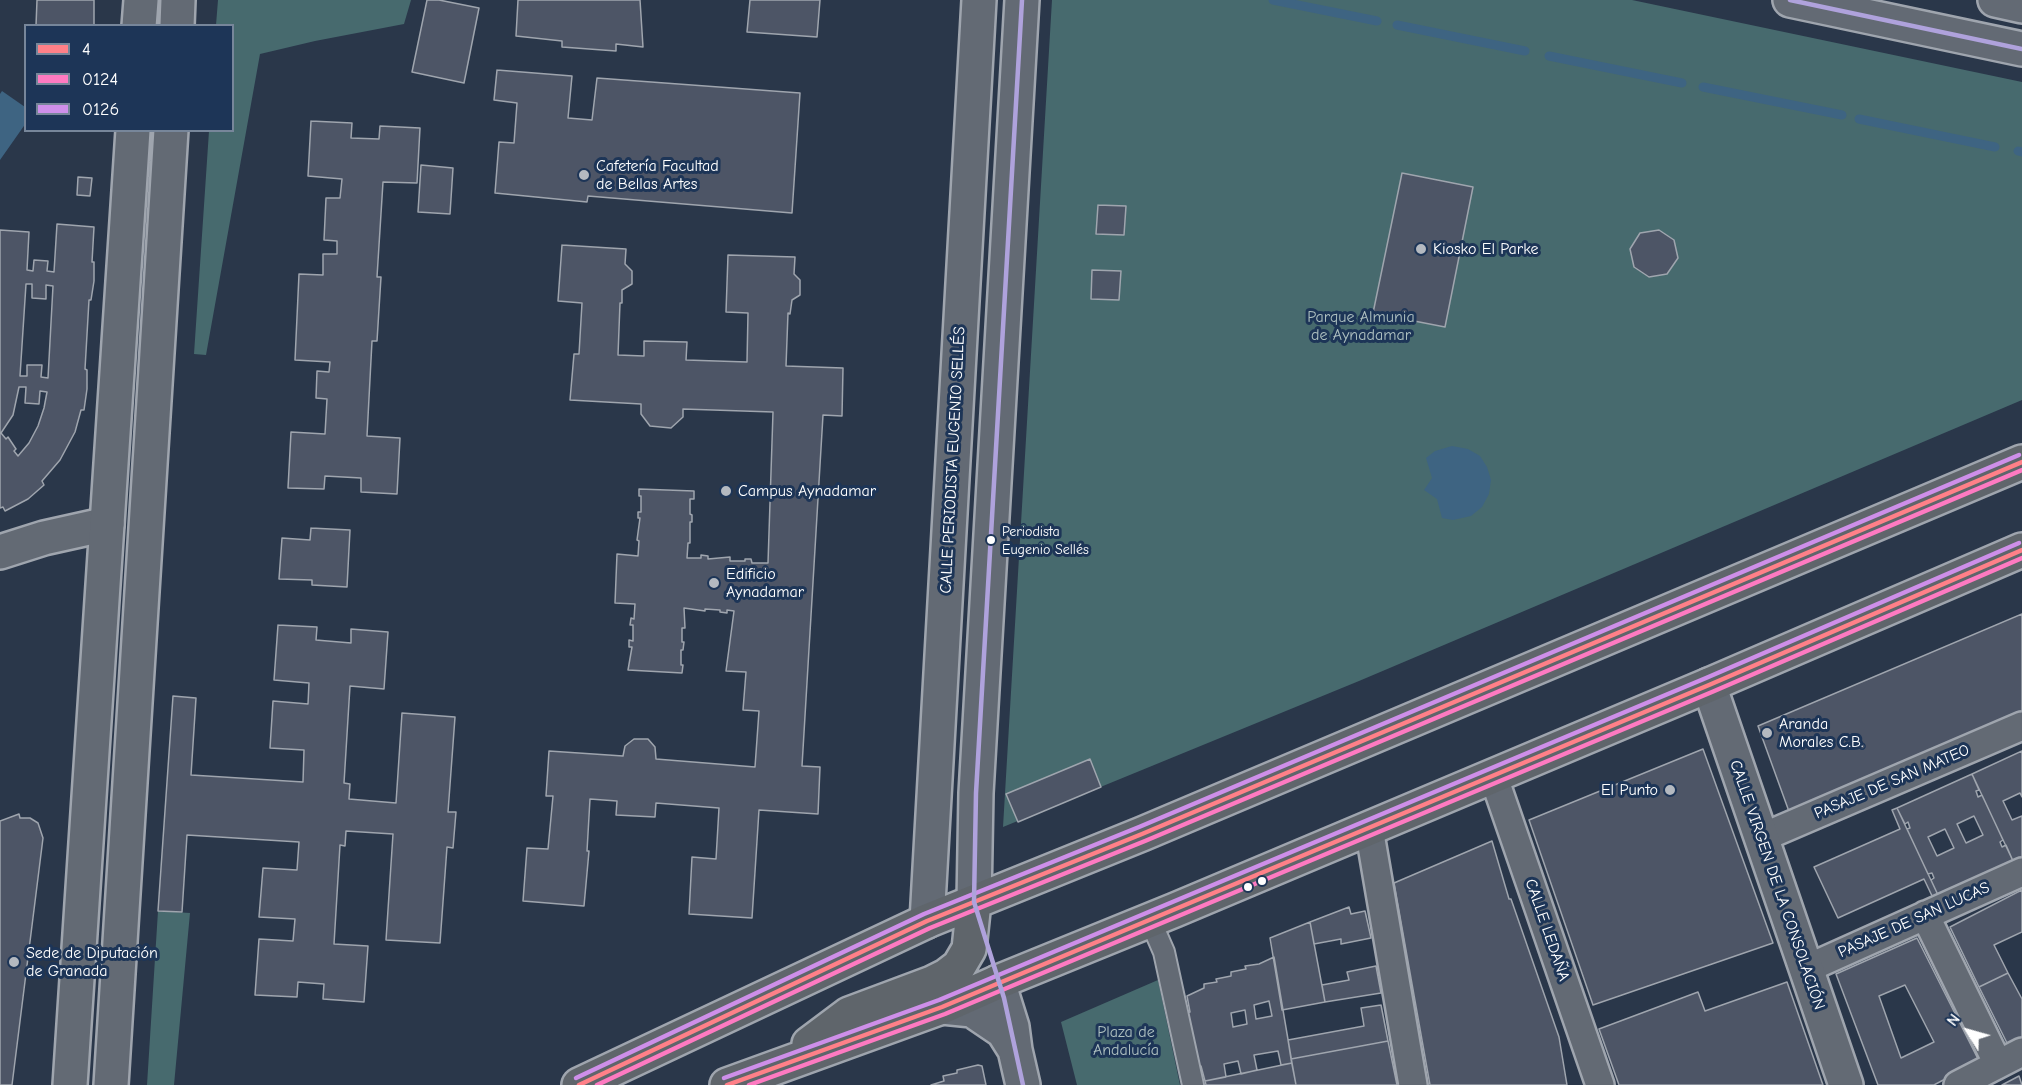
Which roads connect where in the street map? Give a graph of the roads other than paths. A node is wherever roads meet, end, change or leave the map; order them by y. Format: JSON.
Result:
{"nodes":[{"id":1,"x":141,"y":0,"type":"edge"},
{"id":2,"x":178,"y":0,"type":"edge"},
{"id":3,"x":979,"y":0,"type":"edge"},
{"id":4,"x":1022,"y":0,"type":"edge"},
{"id":5,"x":1790,"y":0,"type":"edge"},
{"id":6,"x":1995,"y":0,"type":"edge"},
{"id":7,"x":2022,"y":6,"type":"edge"},
{"id":8,"x":139,"y":24,"type":"edge"},
{"id":9,"x":177,"y":24,"type":"edge"},
{"id":10,"x":2022,"y":49,"type":"edge"},
{"id":11,"x":133,"y":132,"type":"edge"},
{"id":12,"x":171,"y":132,"type":"edge"},
{"id":13,"x":2022,"y":462,"type":"edge"},
{"id":14,"x":107,"y":524,"type":"junction"},
{"id":15,"x":146,"y":525,"type":"junction"},
{"id":16,"x":2022,"y":550,"type":"edge"},
{"id":17,"x":0,"y":552,"type":"edge"},
{"id":18,"x":1709,"y":685,"type":"junction"},
{"id":19,"x":2022,"y":726,"type":"edge"},
{"id":20,"x":1493,"y":775,"type":"junction"},
{"id":21,"x":1369,"y":828,"type":"junction"},
{"id":22,"x":1761,"y":838,"type":"junction"},
{"id":23,"x":2022,"y":872,"type":"edge"},
{"id":24,"x":974,"y":902,"type":"junction"},
{"id":25,"x":1925,"y":915,"type":"junction"},
{"id":26,"x":1150,"y":920,"type":"junction"},
{"id":27,"x":927,"y":921,"type":"junction"},
{"id":28,"x":1806,"y":969,"type":"junction"},
{"id":29,"x":998,"y":982,"type":"junction"},
{"id":30,"x":942,"y":1007,"type":"junction"},
{"id":31,"x":1015,"y":1050,"type":"junction"},
{"id":32,"x":2022,"y":1052,"type":"edge"},
{"id":33,"x":1998,"y":1064,"type":"junction"},
{"id":34,"x":782,"y":1065,"type":"junction"},
{"id":35,"x":70,"y":1085,"type":"edge"},
{"id":36,"x":111,"y":1085,"type":"edge"},
{"id":37,"x":579,"y":1085,"type":"edge"},
{"id":38,"x":727,"y":1085,"type":"edge"},
{"id":39,"x":1023,"y":1085,"type":"edge"},
{"id":40,"x":1193,"y":1085,"type":"edge"},
{"id":41,"x":1413,"y":1085,"type":"edge"},
{"id":42,"x":1600,"y":1085,"type":"edge"},
{"id":43,"x":1846,"y":1085,"type":"edge"},
{"id":44,"x":1958,"y":1085,"type":"edge"}],
"edges":[{"from":1,"to":8,"type":"main road"},
{"from":2,"to":9,"type":"main road"},
{"from":3,"to":27,"type":"main road","name":"CALLE PERIODISTA EUGENIO SELLÉS"},
{"from":4,"to":24,"type":"main road"},
{"from":5,"to":10,"type":"main road"},
{"from":6,"to":7,"type":"main road"},
{"from":11,"to":14,"type":"main road"},
{"from":12,"to":15,"type":"main road"},
{"from":13,"to":24,"type":"main road"},
{"from":14,"to":15,"type":"main road"},
{"from":14,"to":17,"type":"main road"},
{"from":14,"to":35,"type":"main road"},
{"from":15,"to":36,"type":"main road"},
{"from":16,"to":18,"type":"main road"},
{"from":18,"to":20,"type":"main road"},
{"from":18,"to":22,"type":"main road","name":"CALLE VIRGEN DE LA CONSOLACIÓN"},
{"from":19,"to":22,"type":"street","name":"PASAJE DE SAN MATEO"},
{"from":20,"to":21,"type":"main road"},
{"from":20,"to":42,"type":"street","name":"CALLE LEDAÑA"},
{"from":21,"to":26,"type":"main road"},
{"from":21,"to":41,"type":"street"},
{"from":22,"to":28,"type":"main road","name":"CALLE VIRGEN DE LA CONSOLACIÓN"},
{"from":23,"to":25,"type":"street","name":"PASAJE DE SAN LUCAS"},
{"from":24,"to":27,"type":"main road"},
{"from":24,"to":29,"type":"main road"},
{"from":24,"to":34,"type":"main road"},
{"from":25,"to":28,"type":"street","name":"PASAJE DE SAN LUCAS"},
{"from":25,"to":33,"type":"street"},
{"from":26,"to":29,"type":"main road"},
{"from":26,"to":40,"type":"street"},
{"from":27,"to":37,"type":"main road"},
{"from":28,"to":43,"type":"main road","name":"CALLE VIRGEN DE LA CONSOLACIÓN"},
{"from":29,"to":30,"type":"main road"},
{"from":29,"to":31,"type":"main road"},
{"from":30,"to":31,"type":"main road"},
{"from":30,"to":34,"type":"main road"},
{"from":31,"to":39,"type":"main road"},
{"from":32,"to":33,"type":"street"},
{"from":33,"to":44,"type":"street"},
{"from":34,"to":38,"type":"main road"}]}
